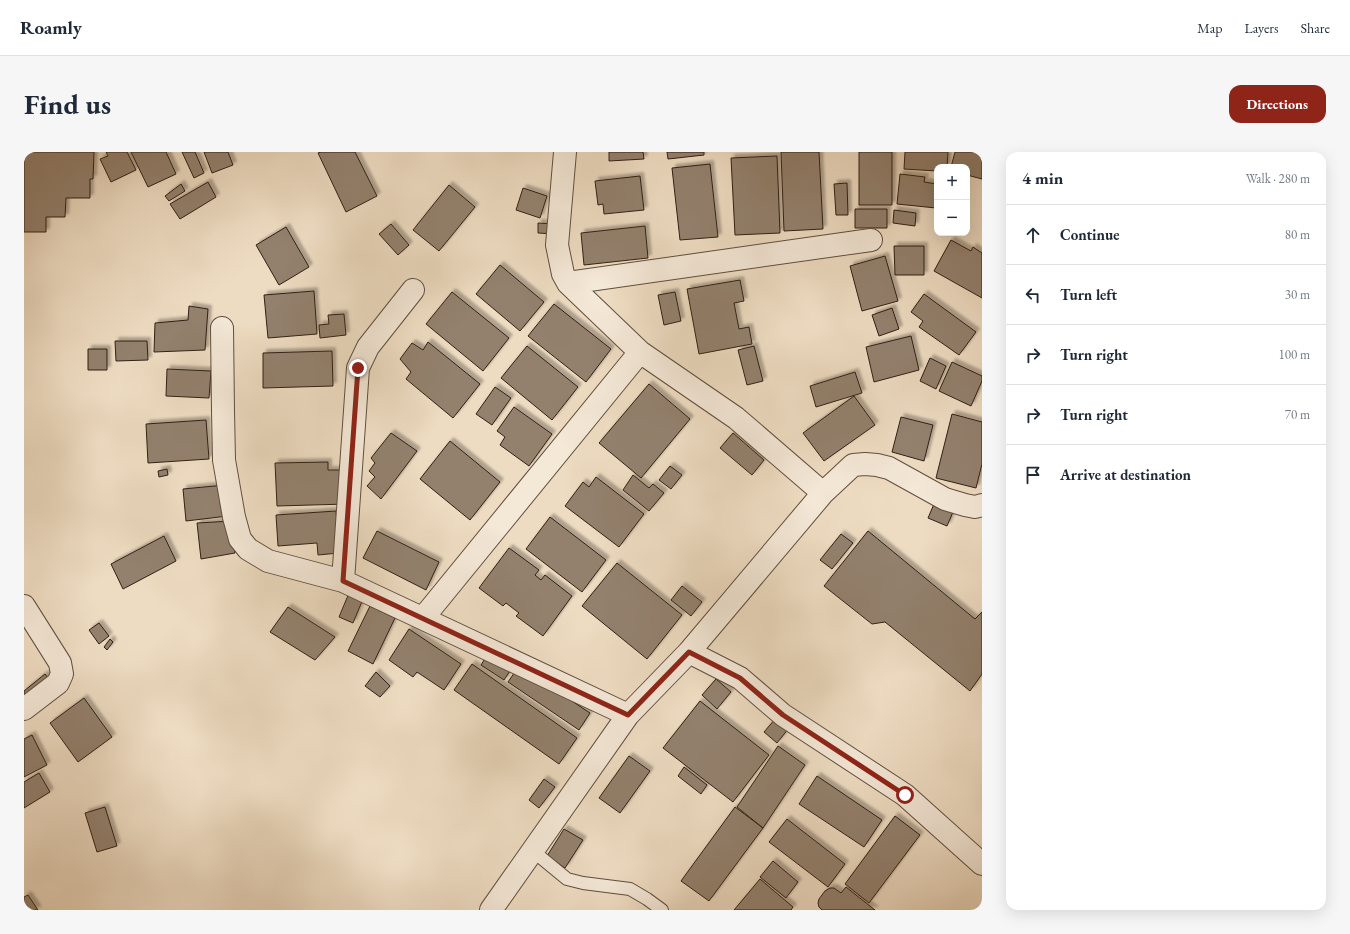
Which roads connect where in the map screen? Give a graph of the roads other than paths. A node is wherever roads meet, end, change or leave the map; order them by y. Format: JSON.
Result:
{"nodes":[{"id":1,"x":565,"y":152,"type":"edge"},
{"id":2,"x":871,"y":240,"type":"dead end"},
{"id":3,"x":568,"y":283,"type":"junction"},
{"id":4,"x":413,"y":290,"type":"dead end"},
{"id":5,"x":222,"y":328,"type":"dead end"},
{"id":6,"x":640,"y":352,"type":"junction"},
{"id":7,"x":823,"y":493,"type":"junction"},
{"id":8,"x":982,"y":506,"type":"edge"},
{"id":9,"x":343,"y":581,"type":"junction"},
{"id":10,"x":24,"y":606,"type":"edge"},
{"id":11,"x":423,"y":618,"type":"junction"},
{"id":12,"x":689,"y":652,"type":"junction"},
{"id":13,"x":24,"y":709,"type":"edge"},
{"id":14,"x":628,"y":715,"type":"junction"},
{"id":15,"x":533,"y":851,"type":"junction"},
{"id":16,"x":982,"y":864,"type":"edge"},
{"id":17,"x":491,"y":910,"type":"edge"},
{"id":18,"x":662,"y":910,"type":"edge"}],
"edges":[{"from":1,"to":3,"type":"street"},
{"from":2,"to":3,"type":"street"},
{"from":3,"to":6,"type":"street"},
{"from":4,"to":9,"type":"street"},
{"from":5,"to":9,"type":"street"},
{"from":6,"to":7,"type":"street"},
{"from":6,"to":11,"type":"street"},
{"from":7,"to":8,"type":"street"},
{"from":7,"to":12,"type":"street"},
{"from":9,"to":11,"type":"street"},
{"from":10,"to":13,"type":"street"},
{"from":11,"to":14,"type":"street"},
{"from":12,"to":14,"type":"street"},
{"from":12,"to":16,"type":"street"},
{"from":14,"to":15,"type":"street"},
{"from":15,"to":17,"type":"street"},
{"from":15,"to":18,"type":"lane"}]}
